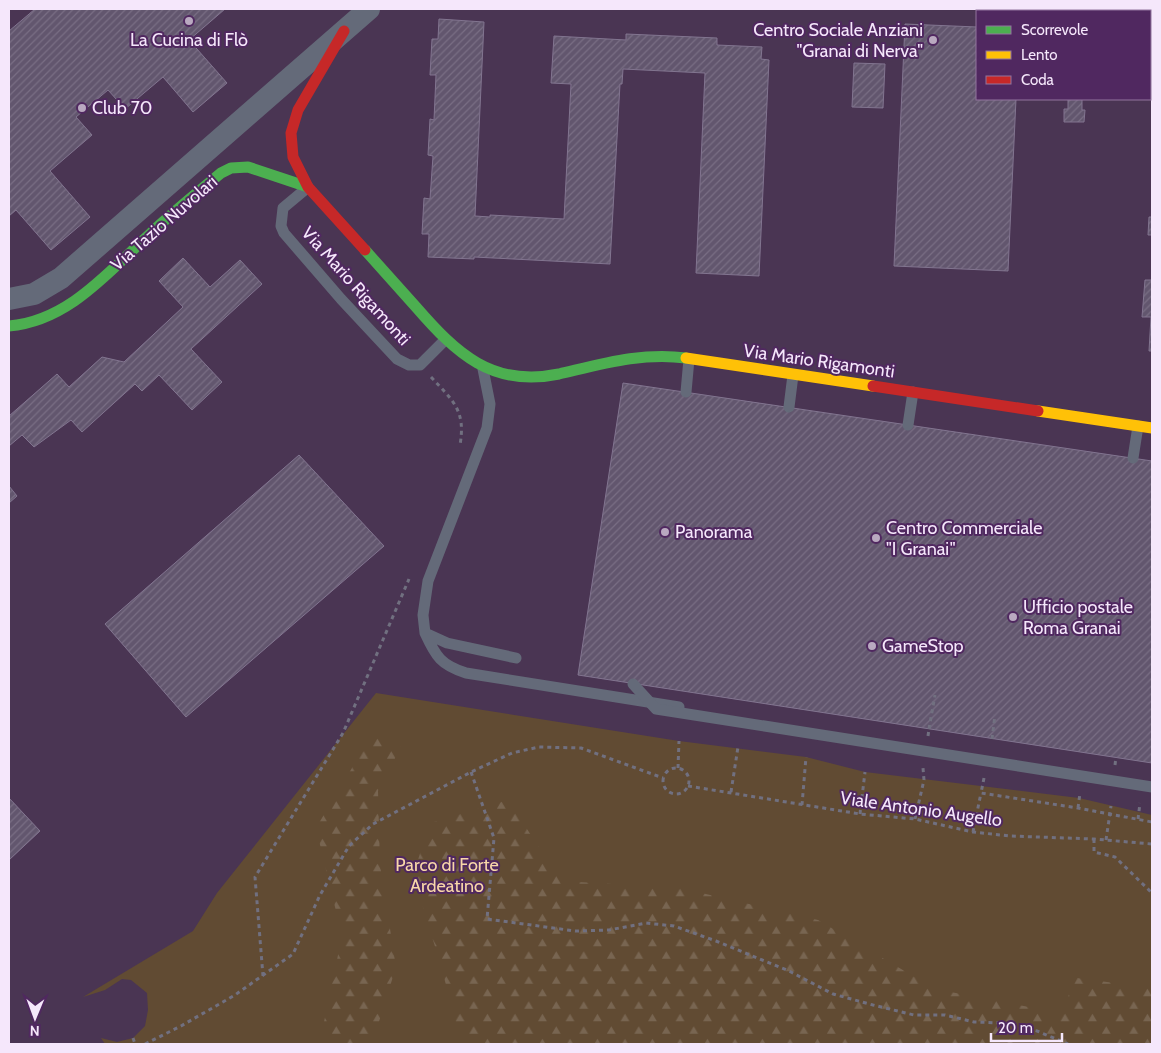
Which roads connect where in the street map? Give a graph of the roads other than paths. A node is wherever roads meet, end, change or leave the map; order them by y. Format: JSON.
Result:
{"nodes":[{"id":1,"x":369,"y":9,"type":"edge"},
{"id":2,"x":344,"y":31,"type":"junction"},
{"id":3,"x":181,"y":174,"type":"junction"},
{"id":4,"x":308,"y":187,"type":"junction"},
{"id":5,"x":197,"y":192,"type":"junction"},
{"id":6,"x":9,"y":299,"type":"edge"},
{"id":7,"x":9,"y":326,"type":"edge"},
{"id":8,"x":445,"y":340,"type":"junction"},
{"id":9,"x":689,"y":359,"type":"junction"},
{"id":10,"x":483,"y":367,"type":"junction"},
{"id":11,"x":793,"y":375,"type":"junction"},
{"id":12,"x":686,"y":392,"type":"dead end"},
{"id":13,"x":913,"y":392,"type":"junction"},
{"id":14,"x":789,"y":407,"type":"dead end"},
{"id":15,"x":908,"y":425,"type":"dead end"},
{"id":16,"x":1138,"y":426,"type":"junction"},
{"id":17,"x":1152,"y":428,"type":"edge"},
{"id":18,"x":1134,"y":458,"type":"dead end"},
{"id":19,"x":425,"y":633,"type":"junction"},
{"id":20,"x":516,"y":658,"type":"dead end"},
{"id":21,"x":633,"y":684,"type":"dead end"},
{"id":22,"x":1152,"y":783,"type":"edge"},
{"id":23,"x":1152,"y":787,"type":"edge"}],
"edges":[{"from":1,"to":2,"type":"street","name":"Via Tazio Nuvolari"},
{"from":2,"to":3,"type":"street","name":"Via Tazio Nuvolari"},
{"from":2,"to":4,"type":"street","name":"Via Tazio Nuvolari"},
{"from":3,"to":5,"type":"street"},
{"from":3,"to":6,"type":"street","name":"Via Tazio Nuvolari"},
{"from":4,"to":5,"type":"street","name":"Via Tazio Nuvolari"},
{"from":4,"to":8,"type":"street","name":"Via Mario Rigamonti"},
{"from":4,"to":8,"type":"lane","name":"Via Mario Rigamonti"},
{"from":5,"to":7,"type":"street","name":"Via Tazio Nuvolari"},
{"from":8,"to":10,"type":"street","name":"Via Mario Rigamonti"},
{"from":9,"to":10,"type":"street","name":"Via Mario Rigamonti"},
{"from":9,"to":11,"type":"street","name":"Via Mario Rigamonti"},
{"from":9,"to":12,"type":"lane"},
{"from":10,"to":19,"type":"lane"},
{"from":11,"to":13,"type":"street","name":"Via Mario Rigamonti"},
{"from":11,"to":14,"type":"lane"},
{"from":13,"to":15,"type":"lane"},
{"from":13,"to":16,"type":"street","name":"Via Mario Rigamonti"},
{"from":16,"to":17,"type":"street","name":"Via Mario Rigamonti"},
{"from":16,"to":18,"type":"lane"},
{"from":19,"to":20,"type":"lane"},
{"from":19,"to":22,"type":"lane"},
{"from":21,"to":23,"type":"lane","bridge":true}]}
